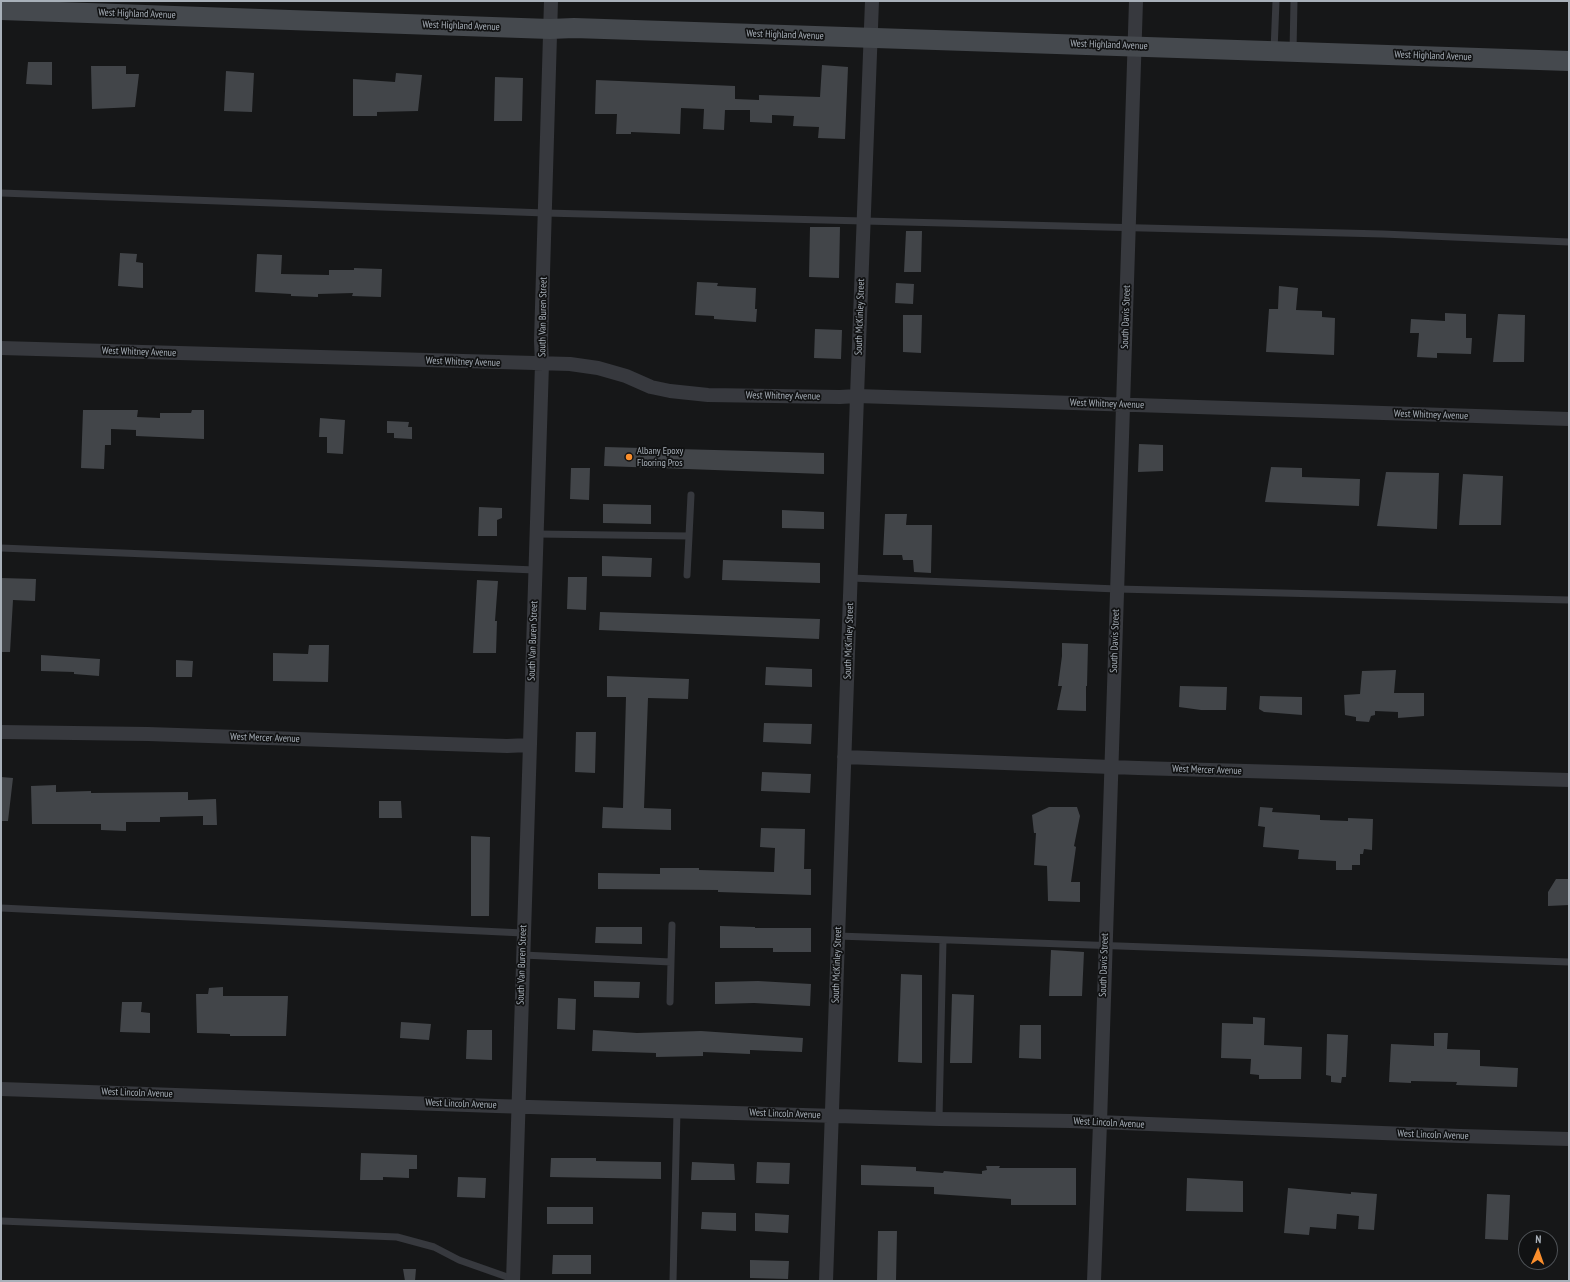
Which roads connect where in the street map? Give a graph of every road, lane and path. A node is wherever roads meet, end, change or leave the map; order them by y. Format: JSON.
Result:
{"nodes":[{"id":1,"x":551,"y":1,"type":"edge"},
{"id":2,"x":872,"y":1,"type":"edge"},
{"id":3,"x":1136,"y":1,"type":"edge"},
{"id":4,"x":1276,"y":1,"type":"edge"},
{"id":5,"x":1294,"y":1,"type":"edge"},
{"id":6,"x":1,"y":10,"type":"edge"},
{"id":7,"x":550,"y":29,"type":"junction"},
{"id":8,"x":870,"y":38,"type":"junction"},
{"id":9,"x":1135,"y":46,"type":"junction"},
{"id":10,"x":1283,"y":51,"type":"junction"},
{"id":11,"x":1569,"y":61,"type":"edge"},
{"id":12,"x":1,"y":193,"type":"edge"},
{"id":13,"x":545,"y":213,"type":"junction"},
{"id":14,"x":863,"y":222,"type":"junction"},
{"id":15,"x":1129,"y":227,"type":"junction"},
{"id":16,"x":1569,"y":242,"type":"edge"},
{"id":17,"x":1,"y":348,"type":"edge"},
{"id":18,"x":542,"y":364,"type":"junction"},
{"id":19,"x":857,"y":396,"type":"junction"},
{"id":20,"x":1122,"y":404,"type":"junction"},
{"id":21,"x":1569,"y":419,"type":"edge"},
{"id":22,"x":691,"y":495,"type":"dead end"},
{"id":23,"x":536,"y":534,"type":"junction"},
{"id":24,"x":689,"y":536,"type":"junction"},
{"id":25,"x":1,"y":548,"type":"edge"},
{"id":26,"x":535,"y":570,"type":"junction"},
{"id":27,"x":687,"y":575,"type":"dead end"},
{"id":28,"x":851,"y":578,"type":"junction"},
{"id":29,"x":1117,"y":589,"type":"junction"},
{"id":30,"x":1569,"y":600,"type":"edge"},
{"id":31,"x":1,"y":732,"type":"edge"},
{"id":32,"x":529,"y":745,"type":"junction"},
{"id":33,"x":844,"y":757,"type":"junction"},
{"id":34,"x":1111,"y":766,"type":"junction"},
{"id":35,"x":1569,"y":780,"type":"edge"},
{"id":36,"x":1,"y":908,"type":"edge"},
{"id":37,"x":672,"y":925,"type":"dead end"},
{"id":38,"x":523,"y":933,"type":"junction"},
{"id":39,"x":838,"y":936,"type":"junction"},
{"id":40,"x":943,"y":940,"type":"junction"},
{"id":41,"x":1105,"y":946,"type":"junction"},
{"id":42,"x":523,"y":955,"type":"junction"},
{"id":43,"x":671,"y":962,"type":"junction"},
{"id":44,"x":1569,"y":962,"type":"edge"},
{"id":45,"x":670,"y":1002,"type":"dead end"},
{"id":46,"x":1,"y":1088,"type":"edge"},
{"id":47,"x":518,"y":1105,"type":"junction"},
{"id":48,"x":677,"y":1111,"type":"junction"},
{"id":49,"x":831,"y":1116,"type":"junction"},
{"id":50,"x":939,"y":1119,"type":"junction"},
{"id":51,"x":1100,"y":1123,"type":"junction"},
{"id":52,"x":1569,"y":1139,"type":"edge"},
{"id":53,"x":1,"y":1221,"type":"edge"},
{"id":54,"x":513,"y":1280,"type":"edge"},
{"id":55,"x":673,"y":1281,"type":"edge"},
{"id":56,"x":826,"y":1281,"type":"edge"},
{"id":57,"x":1094,"y":1281,"type":"edge"}],
"edges":[{"from":1,"to":7,"type":"street","name":"South Van Buren Street"},
{"from":2,"to":8,"type":"street","name":"South McKinley Street"},
{"from":3,"to":9,"type":"street","name":"South Davis Street"},
{"from":4,"to":10,"type":"lane"},
{"from":5,"to":10,"type":"lane"},
{"from":6,"to":7,"type":"street","name":"West Highland Avenue"},
{"from":7,"to":8,"type":"street","name":"West Highland Avenue"},
{"from":7,"to":13,"type":"street","name":"South Van Buren Street"},
{"from":8,"to":9,"type":"street","name":"West Highland Avenue"},
{"from":8,"to":14,"type":"street","name":"South McKinley Street"},
{"from":9,"to":10,"type":"street","name":"West Highland Avenue"},
{"from":9,"to":15,"type":"street","name":"South Davis Street"},
{"from":10,"to":11,"type":"street","name":"West Highland Avenue"},
{"from":12,"to":13,"type":"lane"},
{"from":13,"to":14,"type":"lane"},
{"from":13,"to":18,"type":"street","name":"South Van Buren Street"},
{"from":14,"to":15,"type":"lane"},
{"from":14,"to":19,"type":"street","name":"South McKinley Street"},
{"from":15,"to":16,"type":"lane"},
{"from":15,"to":20,"type":"street","name":"South Davis Street"},
{"from":17,"to":18,"type":"street","name":"West Whitney Avenue"},
{"from":18,"to":19,"type":"street","name":"West Whitney Avenue"},
{"from":18,"to":23,"type":"street","name":"South Van Buren Street"},
{"from":19,"to":20,"type":"street","name":"West Whitney Avenue"},
{"from":19,"to":28,"type":"street","name":"South McKinley Street"},
{"from":20,"to":21,"type":"street","name":"West Whitney Avenue"},
{"from":20,"to":29,"type":"street","name":"South Davis Street"},
{"from":22,"to":24,"type":"lane"},
{"from":23,"to":24,"type":"lane"},
{"from":23,"to":26,"type":"street","name":"South Van Buren Street"},
{"from":24,"to":27,"type":"lane"},
{"from":25,"to":26,"type":"lane"},
{"from":26,"to":32,"type":"street","name":"South Van Buren Street"},
{"from":28,"to":29,"type":"lane"},
{"from":28,"to":33,"type":"street","name":"South McKinley Street"},
{"from":29,"to":30,"type":"lane"},
{"from":29,"to":34,"type":"street","name":"South Davis Street"},
{"from":31,"to":32,"type":"street","name":"West Mercer Avenue"},
{"from":32,"to":38,"type":"street","name":"South Van Buren Street"},
{"from":33,"to":34,"type":"street","name":"West Mercer Avenue"},
{"from":33,"to":39,"type":"street","name":"South McKinley Street"},
{"from":34,"to":35,"type":"street","name":"West Mercer Avenue"},
{"from":34,"to":41,"type":"street","name":"South Davis Street"},
{"from":36,"to":38,"type":"lane"},
{"from":37,"to":43,"type":"lane"},
{"from":38,"to":42,"type":"street","name":"South Van Buren Street"},
{"from":39,"to":40,"type":"lane"},
{"from":39,"to":49,"type":"street","name":"South McKinley Street"},
{"from":40,"to":41,"type":"lane"},
{"from":40,"to":50,"type":"lane"},
{"from":41,"to":44,"type":"lane"},
{"from":41,"to":51,"type":"street","name":"South Davis Street"},
{"from":42,"to":43,"type":"lane"},
{"from":42,"to":47,"type":"street","name":"South Van Buren Street"},
{"from":43,"to":45,"type":"lane"},
{"from":46,"to":47,"type":"street","name":"West Lincoln Avenue"},
{"from":47,"to":48,"type":"street","name":"West Lincoln Avenue"},
{"from":47,"to":54,"type":"street","name":"South Van Buren Street"},
{"from":48,"to":49,"type":"street","name":"West Lincoln Avenue"},
{"from":48,"to":55,"type":"lane"},
{"from":49,"to":50,"type":"street","name":"West Lincoln Avenue"},
{"from":49,"to":56,"type":"street","name":"South McKinley Street"},
{"from":50,"to":51,"type":"street","name":"West Lincoln Avenue"},
{"from":51,"to":52,"type":"street","name":"West Lincoln Avenue"},
{"from":51,"to":57,"type":"street","name":"South Davis Street"},
{"from":53,"to":54,"type":"lane"}]}
